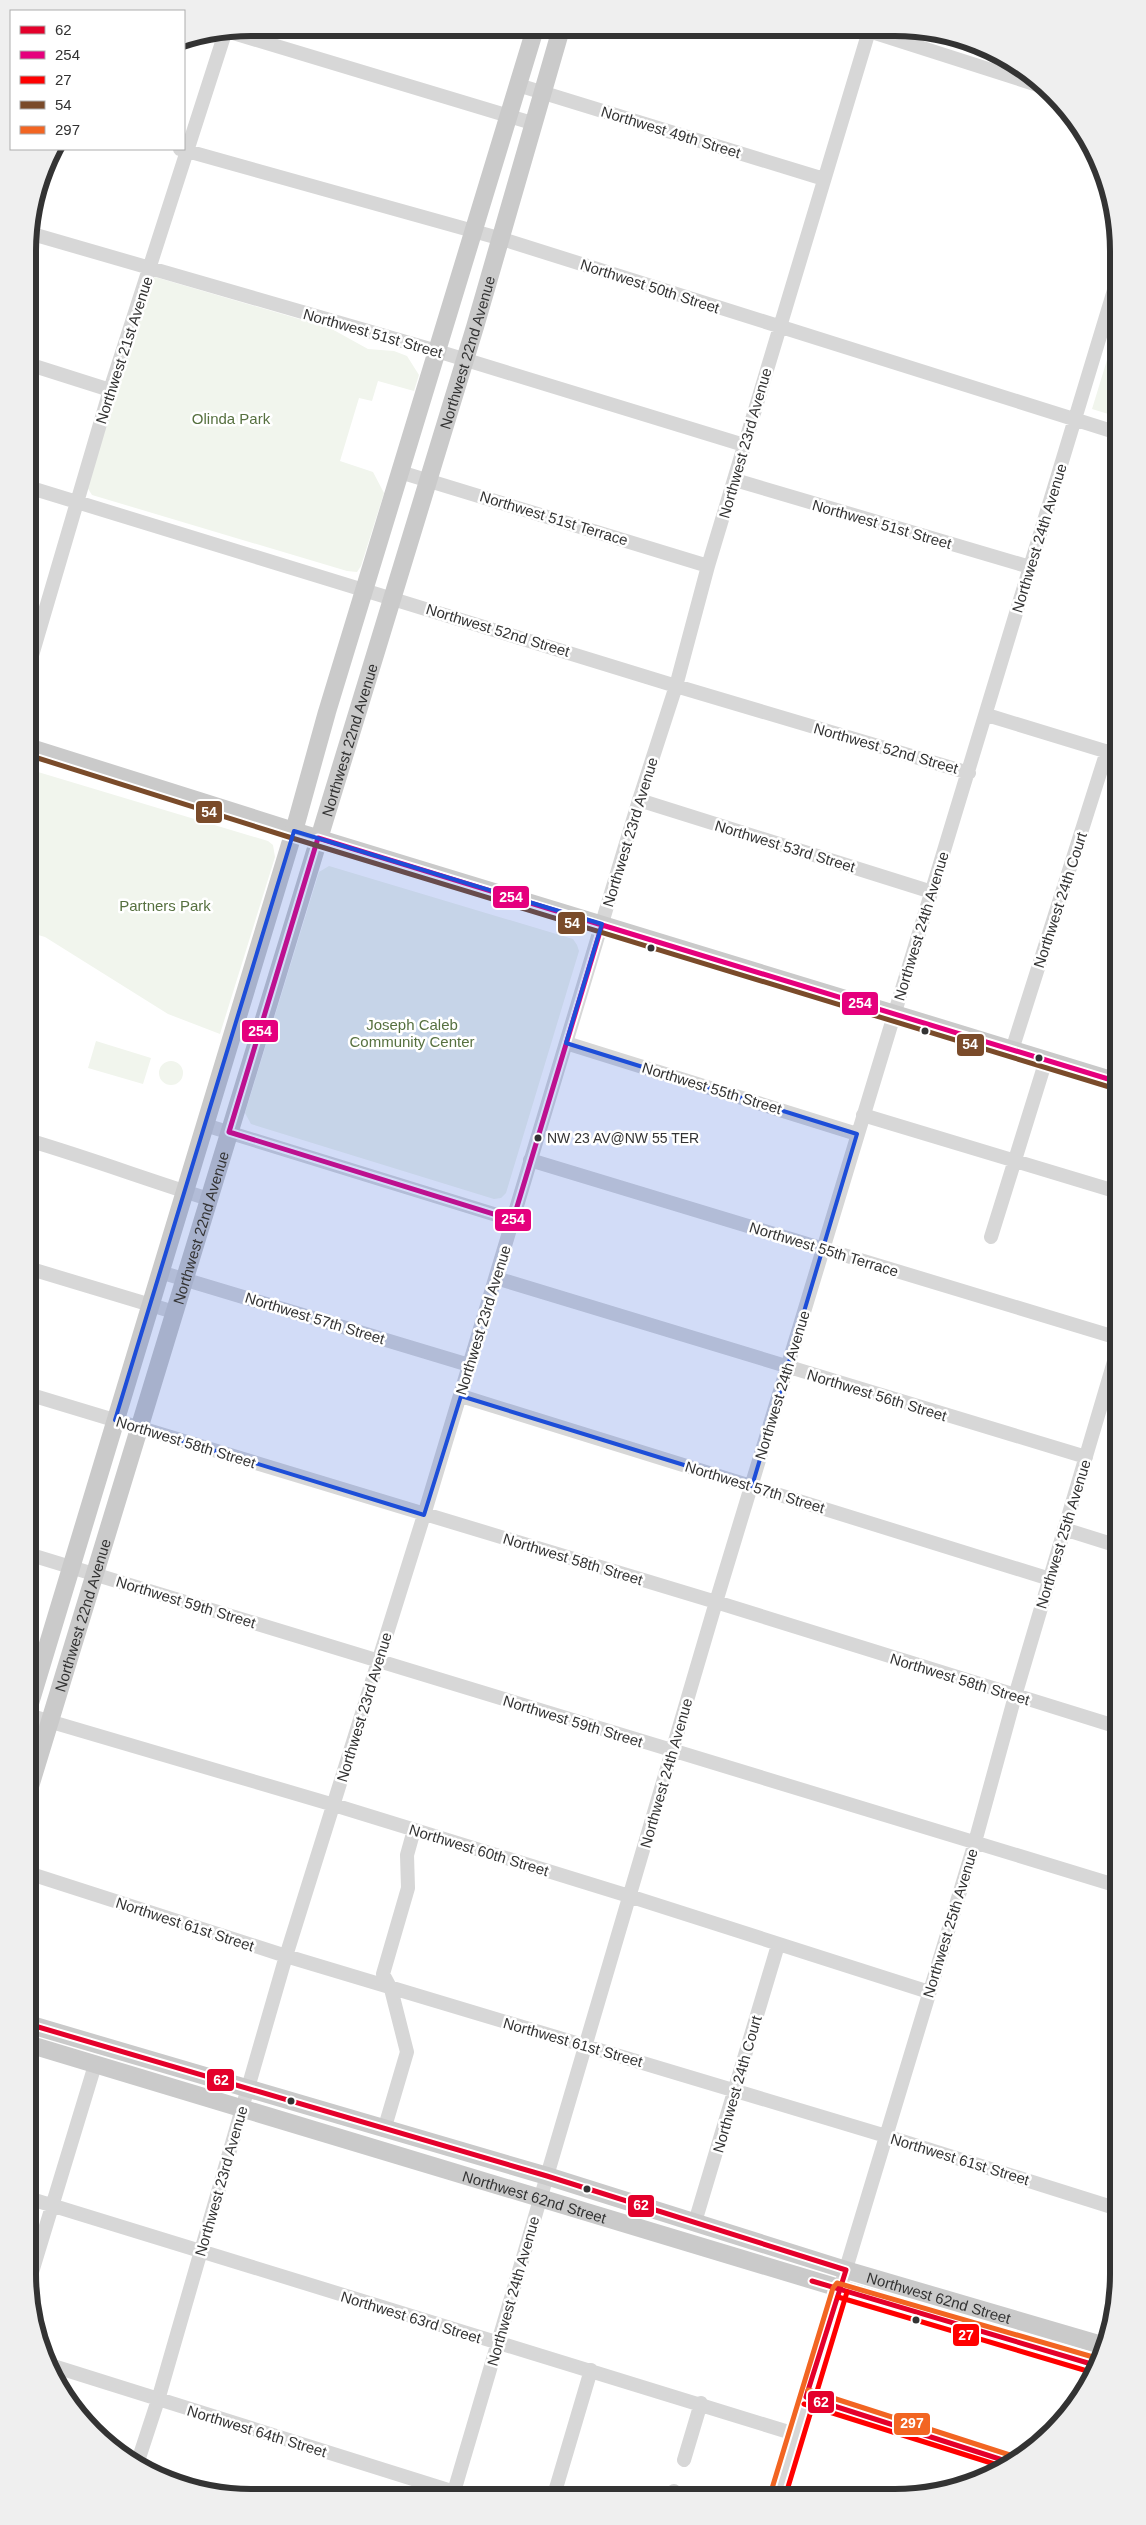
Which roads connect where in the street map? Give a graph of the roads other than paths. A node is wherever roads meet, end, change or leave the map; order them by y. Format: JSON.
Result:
{"nodes":[{"id":1,"x":245,"y":36,"type":"edge"},
{"id":2,"x":534,"y":36,"type":"edge"},
{"id":3,"x":559,"y":36,"type":"edge"},
{"id":4,"x":867,"y":36,"type":"edge"},
{"id":5,"x":886,"y":36,"type":"edge"},
{"id":6,"x":224,"y":38,"type":"edge"},
{"id":7,"x":1015,"y":73,"type":"edge"},
{"id":8,"x":518,"y":85,"type":"junction"},
{"id":9,"x":542,"y":92,"type":"junction"},
{"id":10,"x":509,"y":115,"type":"junction"},
{"id":11,"x":532,"y":123,"type":"junction"},
{"id":12,"x":185,"y":147,"type":"edge"},
{"id":13,"x":184,"y":150,"type":"edge"},
{"id":14,"x":824,"y":179,"type":"junction"},
{"id":15,"x":474,"y":231,"type":"junction"},
{"id":16,"x":37,"y":235,"type":"edge"},
{"id":17,"x":502,"y":239,"type":"junction"},
{"id":18,"x":150,"y":268,"type":"junction"},
{"id":19,"x":1110,"y":304,"type":"edge"},
{"id":20,"x":779,"y":326,"type":"junction"},
{"id":21,"x":437,"y":351,"type":"junction"},
{"id":22,"x":466,"y":360,"type":"junction"},
{"id":23,"x":36,"y":367,"type":"edge"},
{"id":24,"x":110,"y":390,"type":"junction"},
{"id":25,"x":1075,"y":420,"type":"junction"},
{"id":26,"x":1110,"y":431,"type":"edge"},
{"id":27,"x":744,"y":445,"type":"junction"},
{"id":28,"x":400,"y":472,"type":"junction"},
{"id":29,"x":429,"y":480,"type":"junction"},
{"id":30,"x":735,"y":480,"type":"junction"},
{"id":31,"x":36,"y":489,"type":"edge"},
{"id":32,"x":77,"y":502,"type":"junction"},
{"id":33,"x":708,"y":566,"type":"junction"},
{"id":34,"x":1030,"y":567,"type":"junction"},
{"id":35,"x":365,"y":589,"type":"junction"},
{"id":36,"x":393,"y":598,"type":"junction"},
{"id":37,"x":36,"y":616,"type":"edge"},
{"id":38,"x":42,"y":618,"type":"junction"},
{"id":39,"x":36,"y":640,"type":"edge"},
{"id":40,"x":676,"y":686,"type":"junction"},
{"id":41,"x":987,"y":715,"type":"junction"},
{"id":42,"x":36,"y":750,"type":"edge"},
{"id":43,"x":1110,"y":752,"type":"edge"},
{"id":44,"x":1110,"y":762,"type":"edge"},
{"id":45,"x":969,"y":773,"type":"junction"},
{"id":46,"x":639,"y":800,"type":"junction"},
{"id":47,"x":294,"y":831,"type":"junction"},
{"id":48,"x":318,"y":838,"type":"junction"},
{"id":49,"x":932,"y":892,"type":"junction"},
{"id":50,"x":602,"y":924,"type":"junction"},
{"id":51,"x":894,"y":1013,"type":"junction"},
{"id":52,"x":566,"y":1043,"type":"junction"},
{"id":53,"x":1012,"y":1050,"type":"junction"},
{"id":54,"x":1046,"y":1060,"type":"junction"},
{"id":55,"x":1110,"y":1080,"type":"edge"},
{"id":56,"x":863,"y":1116,"type":"junction"},
{"id":57,"x":205,"y":1125,"type":"junction"},
{"id":58,"x":228,"y":1132,"type":"junction"},
{"id":59,"x":858,"y":1134,"type":"junction"},
{"id":60,"x":36,"y":1142,"type":"edge"},
{"id":61,"x":530,"y":1160,"type":"junction"},
{"id":62,"x":1016,"y":1160,"type":"junction"},
{"id":63,"x":1110,"y":1189,"type":"edge"},
{"id":64,"x":185,"y":1191,"type":"junction"},
{"id":65,"x":208,"y":1199,"type":"junction"},
{"id":66,"x":513,"y":1220,"type":"junction"},
{"id":67,"x":991,"y":1237,"type":"dead end"},
{"id":68,"x":823,"y":1249,"type":"junction"},
{"id":69,"x":36,"y":1270,"type":"edge"},
{"id":70,"x":160,"y":1272,"type":"junction"},
{"id":71,"x":496,"y":1278,"type":"junction"},
{"id":72,"x":184,"y":1279,"type":"junction"},
{"id":73,"x":150,"y":1306,"type":"junction"},
{"id":74,"x":174,"y":1312,"type":"junction"},
{"id":75,"x":1110,"y":1336,"type":"edge"},
{"id":76,"x":469,"y":1365,"type":"junction"},
{"id":77,"x":787,"y":1368,"type":"junction"},
{"id":78,"x":1110,"y":1375,"type":"edge"},
{"id":79,"x":36,"y":1396,"type":"edge"},
{"id":80,"x":460,"y":1396,"type":"junction"},
{"id":81,"x":115,"y":1420,"type":"junction"},
{"id":82,"x":139,"y":1427,"type":"junction"},
{"id":83,"x":1086,"y":1457,"type":"junction"},
{"id":84,"x":752,"y":1486,"type":"junction"},
{"id":85,"x":424,"y":1515,"type":"junction"},
{"id":86,"x":1064,"y":1529,"type":"junction"},
{"id":87,"x":1110,"y":1543,"type":"edge"},
{"id":88,"x":36,"y":1556,"type":"edge"},
{"id":89,"x":71,"y":1567,"type":"junction"},
{"id":90,"x":94,"y":1574,"type":"junction"},
{"id":91,"x":1050,"y":1579,"type":"junction"},
{"id":92,"x":716,"y":1602,"type":"junction"},
{"id":93,"x":378,"y":1660,"type":"junction"},
{"id":94,"x":36,"y":1683,"type":"edge"},
{"id":95,"x":1015,"y":1696,"type":"junction"},
{"id":96,"x":36,"y":1718,"type":"edge"},
{"id":97,"x":49,"y":1722,"type":"junction"},
{"id":98,"x":1110,"y":1725,"type":"edge"},
{"id":99,"x":672,"y":1752,"type":"junction"},
{"id":100,"x":36,"y":1766,"type":"edge"},
{"id":101,"x":334,"y":1806,"type":"junction"},
{"id":102,"x":414,"y":1830,"type":"junction"},
{"id":103,"x":975,"y":1842,"type":"junction"},
{"id":104,"x":36,"y":1876,"type":"edge"},
{"id":105,"x":1110,"y":1884,"type":"edge"},
{"id":106,"x":629,"y":1896,"type":"junction"},
{"id":107,"x":778,"y":1945,"type":"junction"},
{"id":108,"x":286,"y":1956,"type":"junction"},
{"id":109,"x":391,"y":1989,"type":"junction"},
{"id":110,"x":929,"y":1992,"type":"junction"},
{"id":111,"x":36,"y":2026,"type":"edge"},
{"id":112,"x":587,"y":2046,"type":"junction"},
{"id":113,"x":36,"y":2047,"type":"edge"},
{"id":114,"x":95,"y":2065,"type":"junction"},
{"id":115,"x":248,"y":2089,"type":"junction"},
{"id":116,"x":735,"y":2091,"type":"junction"},
{"id":117,"x":242,"y":2110,"type":"junction"},
{"id":118,"x":384,"y":2130,"type":"junction"},
{"id":119,"x":886,"y":2136,"type":"junction"},
{"id":120,"x":547,"y":2176,"type":"junction"},
{"id":121,"x":541,"y":2197,"type":"junction"},
{"id":122,"x":36,"y":2200,"type":"edge"},
{"id":123,"x":52,"y":2205,"type":"junction"},
{"id":124,"x":1110,"y":2206,"type":"edge"},
{"id":125,"x":696,"y":2222,"type":"junction"},
{"id":126,"x":201,"y":2252,"type":"junction"},
{"id":127,"x":36,"y":2256,"type":"edge"},
{"id":128,"x":846,"y":2270,"type":"junction"},
{"id":129,"x":840,"y":2290,"type":"junction"},
{"id":130,"x":498,"y":2344,"type":"junction"},
{"id":131,"x":1098,"y":2344,"type":"edge"},
{"id":132,"x":1090,"y":2364,"type":"edge"},
{"id":133,"x":57,"y":2367,"type":"edge"},
{"id":134,"x":591,"y":2370,"type":"junction"},
{"id":135,"x":158,"y":2400,"type":"junction"},
{"id":136,"x":701,"y":2403,"type":"junction"},
{"id":137,"x":795,"y":2434,"type":"junction"},
{"id":138,"x":139,"y":2457,"type":"edge"},
{"id":139,"x":684,"y":2460,"type":"dead end"},
{"id":140,"x":441,"y":2489,"type":"edge"},
{"id":141,"x":458,"y":2489,"type":"edge"},
{"id":142,"x":556,"y":2489,"type":"edge"},
{"id":143,"x":778,"y":2489,"type":"edge"}],
"edges":[{"from":1,"to":10,"type":"street"},
{"from":2,"to":8,"type":"main road","name":"Northwest 22nd Avenue"},
{"from":3,"to":9,"type":"main road","name":"Northwest 22nd Avenue"},
{"from":4,"to":14,"type":"street","name":"Northwest 23rd Avenue"},
{"from":5,"to":7,"type":"street"},
{"from":6,"to":12,"type":"street","name":"Northwest 21st Avenue"},
{"from":8,"to":9,"type":"street","name":"Northwest 49th Street"},
{"from":8,"to":10,"type":"main road","name":"Northwest 22nd Avenue"},
{"from":9,"to":11,"type":"main road","name":"Northwest 22nd Avenue"},
{"from":9,"to":14,"type":"street","name":"Northwest 49th Street"},
{"from":10,"to":11,"type":"street"},
{"from":10,"to":15,"type":"main road","name":"Northwest 22nd Avenue"},
{"from":11,"to":17,"type":"main road","name":"Northwest 22nd Avenue"},
{"from":13,"to":15,"type":"street","name":"Northwest 50th Street"},
{"from":13,"to":18,"type":"street","name":"Northwest 21st Avenue"},
{"from":14,"to":20,"type":"street","name":"Northwest 23rd Avenue"},
{"from":15,"to":17,"type":"street","name":"Northwest 50th Street"},
{"from":15,"to":21,"type":"main road","name":"Northwest 22nd Avenue"},
{"from":16,"to":18,"type":"street","name":"Northwest 51st Street"},
{"from":17,"to":20,"type":"street","name":"Northwest 50th Street"},
{"from":17,"to":22,"type":"main road","name":"Northwest 22nd Avenue"},
{"from":18,"to":21,"type":"street","name":"Northwest 51st Street"},
{"from":18,"to":24,"type":"street","name":"Northwest 21st Avenue"},
{"from":19,"to":25,"type":"street","name":"Northwest 24th Avenue"},
{"from":20,"to":25,"type":"street","name":"Northwest 50th Street"},
{"from":20,"to":27,"type":"street","name":"Northwest 23rd Avenue"},
{"from":21,"to":22,"type":"street","name":"Northwest 51st Street"},
{"from":21,"to":28,"type":"main road","name":"Northwest 22nd Avenue"},
{"from":22,"to":27,"type":"street","name":"Northwest 51st Street"},
{"from":22,"to":29,"type":"main road","name":"Northwest 22nd Avenue"},
{"from":23,"to":24,"type":"street"},
{"from":24,"to":32,"type":"street","name":"Northwest 21st Avenue"},
{"from":25,"to":26,"type":"street","name":"Northwest 50th Street"},
{"from":25,"to":34,"type":"street","name":"Northwest 24th Avenue"},
{"from":27,"to":30,"type":"street","name":"Northwest 23rd Avenue"},
{"from":28,"to":29,"type":"street","name":"Northwest 51st Terrace"},
{"from":28,"to":35,"type":"main road","name":"Northwest 22nd Avenue"},
{"from":29,"to":33,"type":"street","name":"Northwest 51st Terrace"},
{"from":29,"to":36,"type":"main road","name":"Northwest 22nd Avenue"},
{"from":30,"to":33,"type":"street","name":"Northwest 23rd Avenue"},
{"from":30,"to":34,"type":"street","name":"Northwest 51st Street"},
{"from":31,"to":32,"type":"street","name":"Northwest 52nd Street"},
{"from":32,"to":35,"type":"street","name":"Northwest 52nd Street"},
{"from":32,"to":38,"type":"street","name":"Northwest 21st Avenue"},
{"from":33,"to":40,"type":"street","name":"Northwest 23rd Avenue"},
{"from":34,"to":41,"type":"street","name":"Northwest 24th Avenue"},
{"from":35,"to":36,"type":"street","name":"Northwest 52nd Street"},
{"from":35,"to":47,"type":"main road","name":"Northwest 22nd Avenue"},
{"from":36,"to":40,"type":"street","name":"Northwest 52nd Street"},
{"from":36,"to":48,"type":"main road","name":"Northwest 22nd Avenue"},
{"from":37,"to":38,"type":"street"},
{"from":38,"to":39,"type":"street","name":"Northwest 21st Avenue"},
{"from":40,"to":45,"type":"street","name":"Northwest 52nd Street"},
{"from":40,"to":46,"type":"street","name":"Northwest 23rd Avenue"},
{"from":41,"to":43,"type":"street"},
{"from":41,"to":45,"type":"street","name":"Northwest 24th Avenue"},
{"from":42,"to":47,"type":"main road"},
{"from":44,"to":53,"type":"street","name":"Northwest 24th Court"},
{"from":45,"to":49,"type":"street","name":"Northwest 24th Avenue"},
{"from":46,"to":49,"type":"street","name":"Northwest 53rd Street"},
{"from":46,"to":50,"type":"street","name":"Northwest 23rd Avenue"},
{"from":47,"to":48,"type":"main road"},
{"from":47,"to":57,"type":"main road","name":"Northwest 22nd Avenue"},
{"from":48,"to":50,"type":"main road"},
{"from":48,"to":58,"type":"main road","name":"Northwest 22nd Avenue"},
{"from":49,"to":51,"type":"street","name":"Northwest 24th Avenue"},
{"from":50,"to":51,"type":"main road"},
{"from":50,"to":52,"type":"street","name":"Northwest 23rd Avenue"},
{"from":51,"to":53,"type":"main road"},
{"from":51,"to":56,"type":"street","name":"Northwest 24th Avenue"},
{"from":52,"to":59,"type":"street","name":"Northwest 55th Street"},
{"from":52,"to":61,"type":"street","name":"Northwest 23rd Avenue"},
{"from":53,"to":54,"type":"main road"},
{"from":54,"to":55,"type":"main road"},
{"from":54,"to":62,"type":"street"},
{"from":56,"to":59,"type":"street","name":"Northwest 24th Avenue"},
{"from":56,"to":62,"type":"street"},
{"from":57,"to":58,"type":"street"},
{"from":57,"to":64,"type":"main road","name":"Northwest 22nd Avenue"},
{"from":58,"to":65,"type":"main road","name":"Northwest 22nd Avenue"},
{"from":58,"to":66,"type":"street"},
{"from":59,"to":68,"type":"street","name":"Northwest 24th Avenue"},
{"from":60,"to":64,"type":"street"},
{"from":61,"to":66,"type":"street","name":"Northwest 23rd Avenue"},
{"from":61,"to":68,"type":"street","name":"Northwest 55th Terrace"},
{"from":62,"to":63,"type":"street"},
{"from":62,"to":67,"type":"street"},
{"from":64,"to":65,"type":"street"},
{"from":64,"to":70,"type":"main road","name":"Northwest 22nd Avenue"},
{"from":65,"to":72,"type":"main road","name":"Northwest 22nd Avenue"},
{"from":66,"to":71,"type":"street","name":"Northwest 23rd Avenue"},
{"from":68,"to":75,"type":"street","name":"Northwest 55th Terrace"},
{"from":68,"to":77,"type":"street","name":"Northwest 24th Avenue"},
{"from":69,"to":73,"type":"street"},
{"from":70,"to":72,"type":"street","name":"Northwest 57th Street"},
{"from":70,"to":73,"type":"main road","name":"Northwest 22nd Avenue"},
{"from":71,"to":76,"type":"street","name":"Northwest 23rd Avenue"},
{"from":71,"to":77,"type":"street","name":"Northwest 56th Street"},
{"from":72,"to":74,"type":"main road","name":"Northwest 22nd Avenue"},
{"from":72,"to":76,"type":"street","name":"Northwest 57th Street"},
{"from":73,"to":74,"type":"street"},
{"from":73,"to":81,"type":"main road","name":"Northwest 22nd Avenue"},
{"from":74,"to":82,"type":"main road","name":"Northwest 22nd Avenue"},
{"from":76,"to":80,"type":"street","name":"Northwest 23rd Avenue"},
{"from":77,"to":83,"type":"street","name":"Northwest 56th Street"},
{"from":77,"to":84,"type":"street","name":"Northwest 24th Avenue"},
{"from":78,"to":83,"type":"street","name":"Northwest 25th Avenue"},
{"from":79,"to":81,"type":"street","name":"Northwest 58th Street"},
{"from":80,"to":84,"type":"street","name":"Northwest 57th Street"},
{"from":80,"to":85,"type":"street","name":"Northwest 23rd Avenue"},
{"from":81,"to":82,"type":"street","name":"Northwest 58th Street"},
{"from":81,"to":89,"type":"main road","name":"Northwest 22nd Avenue"},
{"from":82,"to":85,"type":"street","name":"Northwest 58th Street"},
{"from":82,"to":90,"type":"main road","name":"Northwest 22nd Avenue"},
{"from":83,"to":86,"type":"street","name":"Northwest 25th Avenue"},
{"from":84,"to":91,"type":"street","name":"Northwest 57th Street"},
{"from":84,"to":92,"type":"street","name":"Northwest 24th Avenue"},
{"from":85,"to":92,"type":"street","name":"Northwest 58th Street"},
{"from":85,"to":93,"type":"street","name":"Northwest 23rd Avenue"},
{"from":86,"to":87,"type":"street"},
{"from":86,"to":91,"type":"street","name":"Northwest 25th Avenue"},
{"from":88,"to":89,"type":"street","name":"Northwest 59th Street"},
{"from":89,"to":90,"type":"street","name":"Northwest 59th Street"},
{"from":89,"to":94,"type":"main road","name":"Northwest 22nd Avenue"},
{"from":90,"to":93,"type":"street","name":"Northwest 59th Street"},
{"from":90,"to":97,"type":"main road","name":"Northwest 22nd Avenue"},
{"from":91,"to":95,"type":"street","name":"Northwest 25th Avenue"},
{"from":92,"to":95,"type":"street","name":"Northwest 58th Street"},
{"from":92,"to":99,"type":"street","name":"Northwest 24th Avenue"},
{"from":93,"to":99,"type":"street","name":"Northwest 59th Street"},
{"from":93,"to":101,"type":"street","name":"Northwest 23rd Avenue"},
{"from":95,"to":98,"type":"street","name":"Northwest 58th Street"},
{"from":95,"to":103,"type":"street","name":"Northwest 25th Avenue"},
{"from":96,"to":97,"type":"street","name":"Northwest 60th Street"},
{"from":97,"to":100,"type":"main road","name":"Northwest 22nd Avenue"},
{"from":97,"to":101,"type":"street","name":"Northwest 60th Street"},
{"from":99,"to":103,"type":"street","name":"Northwest 59th Street"},
{"from":99,"to":106,"type":"street","name":"Northwest 24th Avenue"},
{"from":101,"to":102,"type":"street","name":"Northwest 60th Street"},
{"from":101,"to":108,"type":"street","name":"Northwest 23rd Avenue"},
{"from":102,"to":106,"type":"street","name":"Northwest 60th Street"},
{"from":102,"to":109,"type":"street"},
{"from":103,"to":105,"type":"street","name":"Northwest 59th Street"},
{"from":103,"to":110,"type":"street","name":"Northwest 25th Avenue"},
{"from":104,"to":108,"type":"street","name":"Northwest 61st Street"},
{"from":106,"to":107,"type":"street","name":"Northwest 60th Street"},
{"from":106,"to":112,"type":"street","name":"Northwest 24th Avenue"},
{"from":107,"to":110,"type":"street","name":"Northwest 60th Street"},
{"from":107,"to":116,"type":"street","name":"Northwest 24th Court"},
{"from":108,"to":109,"type":"street","name":"Northwest 61st Street"},
{"from":108,"to":115,"type":"street","name":"Northwest 23rd Avenue"},
{"from":109,"to":112,"type":"street","name":"Northwest 61st Street"},
{"from":109,"to":118,"type":"street"},
{"from":110,"to":119,"type":"street","name":"Northwest 25th Avenue"},
{"from":111,"to":115,"type":"main road","name":"Northwest 62nd Street"},
{"from":112,"to":116,"type":"street","name":"Northwest 61st Street"},
{"from":112,"to":120,"type":"street","name":"Northwest 24th Avenue"},
{"from":113,"to":114,"type":"main road","name":"Northwest 62nd Street"},
{"from":114,"to":117,"type":"main road","name":"Northwest 62nd Street"},
{"from":114,"to":123,"type":"street"},
{"from":115,"to":117,"type":"street","name":"Northwest 23rd Avenue"},
{"from":115,"to":118,"type":"main road","name":"Northwest 62nd Street"},
{"from":116,"to":119,"type":"street","name":"Northwest 61st Street"},
{"from":116,"to":125,"type":"street","name":"Northwest 24th Court"},
{"from":117,"to":121,"type":"main road","name":"Northwest 62nd Street"},
{"from":117,"to":126,"type":"street","name":"Northwest 23rd Avenue"},
{"from":118,"to":120,"type":"main road","name":"Northwest 62nd Street"},
{"from":119,"to":124,"type":"street","name":"Northwest 61st Street"},
{"from":119,"to":128,"type":"street","name":"Northwest 25th Avenue"},
{"from":120,"to":121,"type":"street","name":"Northwest 24th Avenue"},
{"from":120,"to":125,"type":"main road","name":"Northwest 62nd Street"},
{"from":121,"to":129,"type":"main road","name":"Northwest 62nd Street"},
{"from":121,"to":130,"type":"street","name":"Northwest 24th Avenue"},
{"from":122,"to":123,"type":"street","name":"Northwest 63rd Street"},
{"from":123,"to":126,"type":"street","name":"Northwest 63rd Street"},
{"from":123,"to":127,"type":"street"},
{"from":125,"to":128,"type":"main road","name":"Northwest 62nd Street"},
{"from":126,"to":130,"type":"street","name":"Northwest 63rd Street"},
{"from":126,"to":135,"type":"street","name":"Northwest 23rd Avenue"},
{"from":128,"to":129,"type":"street","name":"Northwest 25th Avenue"},
{"from":128,"to":131,"type":"main road","name":"Northwest 62nd Street"},
{"from":129,"to":132,"type":"main road","name":"Northwest 62nd Street"},
{"from":129,"to":137,"type":"street","name":"Northwest 25th Avenue"},
{"from":130,"to":134,"type":"street","name":"Northwest 63rd Street"},
{"from":130,"to":141,"type":"street","name":"Northwest 24th Avenue"},
{"from":133,"to":135,"type":"street","name":"Northwest 64th Street"},
{"from":134,"to":136,"type":"street","name":"Northwest 63rd Street"},
{"from":134,"to":142,"type":"street"},
{"from":135,"to":138,"type":"street","name":"Northwest 23rd Avenue"},
{"from":135,"to":140,"type":"street","name":"Northwest 64th Street"},
{"from":136,"to":137,"type":"street","name":"Northwest 63rd Street"},
{"from":136,"to":139,"type":"street"},
{"from":137,"to":143,"type":"street","name":"Northwest 25th Avenue"}]}
